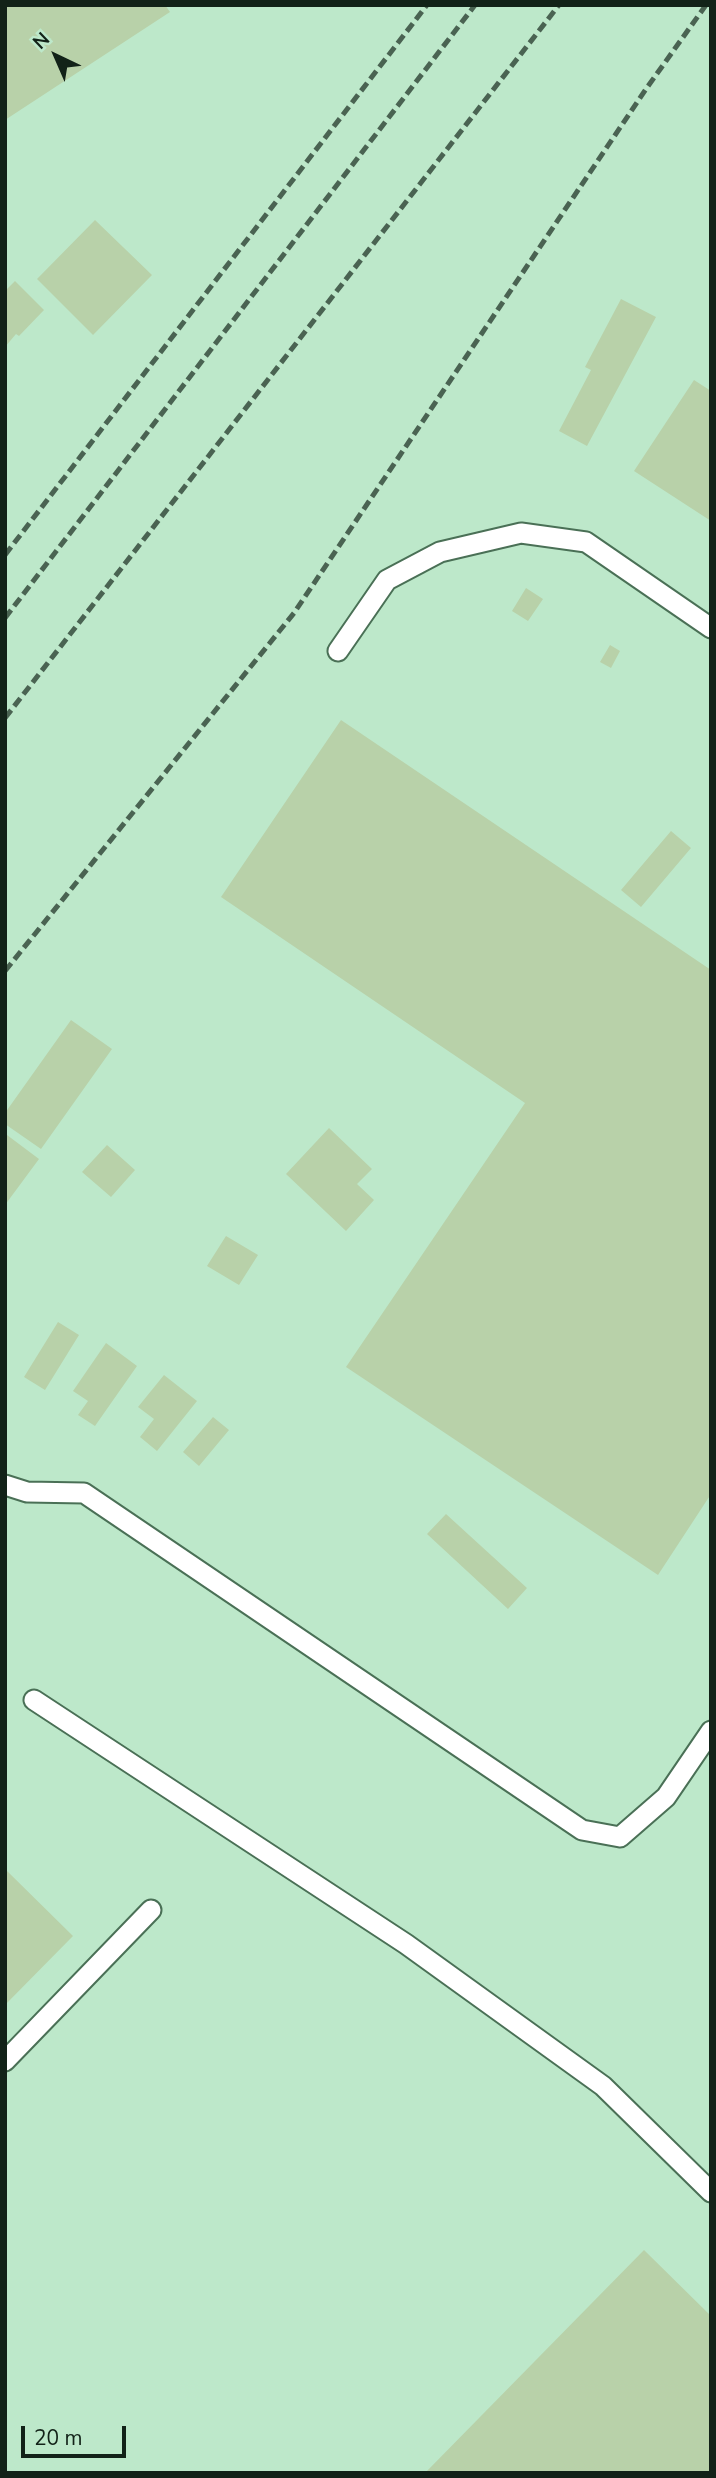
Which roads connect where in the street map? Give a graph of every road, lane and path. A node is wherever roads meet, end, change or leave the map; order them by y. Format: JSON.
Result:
{"nodes":[{"id":1,"x":711,"y":628,"type":"edge"},
{"id":2,"x":338,"y":651,"type":"dead end"},
{"id":3,"x":5,"y":1485,"type":"edge"},
{"id":4,"x":34,"y":1700,"type":"dead end"},
{"id":5,"x":711,"y":1731,"type":"edge"},
{"id":6,"x":151,"y":1910,"type":"dead end"},
{"id":7,"x":5,"y":2061,"type":"edge"},
{"id":8,"x":711,"y":2192,"type":"edge"}],
"edges":[{"from":1,"to":2,"type":"lane"},
{"from":3,"to":5,"type":"lane"},
{"from":4,"to":8,"type":"lane"},
{"from":6,"to":7,"type":"lane"}]}
